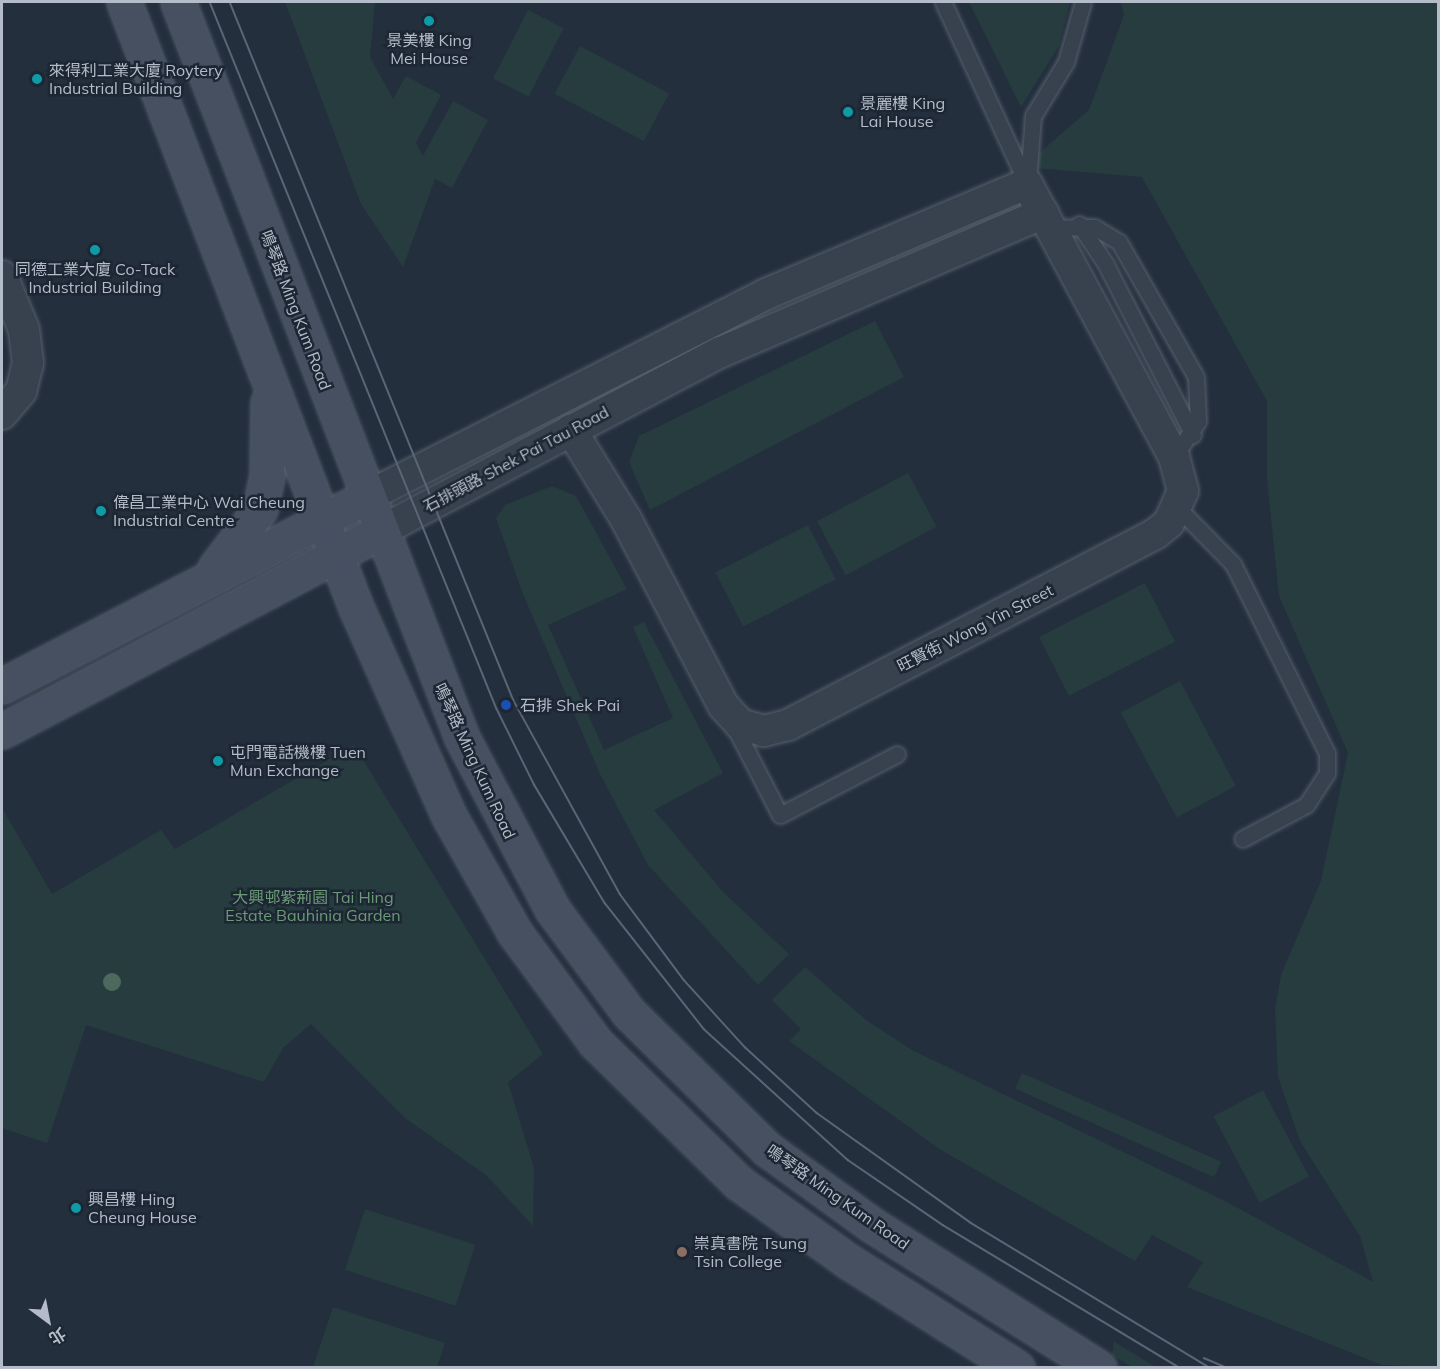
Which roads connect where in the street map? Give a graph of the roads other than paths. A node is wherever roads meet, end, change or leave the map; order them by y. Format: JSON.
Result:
{"nodes":[{"id":1,"x":124,"y":2,"type":"edge"},
{"id":2,"x":178,"y":2,"type":"edge"},
{"id":3,"x":943,"y":2,"type":"edge"},
{"id":4,"x":1083,"y":2,"type":"edge"},
{"id":5,"x":1027,"y":184,"type":"junction"},
{"id":6,"x":1046,"y":221,"type":"junction"},
{"id":7,"x":1079,"y":224,"type":"junction"},
{"id":8,"x":2,"y":276,"type":"edge"},
{"id":9,"x":269,"y":385,"type":"junction"},
{"id":10,"x":2,"y":414,"type":"edge"},
{"id":11,"x":571,"y":430,"type":"junction"},
{"id":12,"x":1193,"y":435,"type":"junction"},
{"id":13,"x":1174,"y":458,"type":"junction"},
{"id":14,"x":366,"y":497,"type":"junction"},
{"id":15,"x":1178,"y":508,"type":"junction"},
{"id":16,"x":322,"y":521,"type":"junction"},
{"id":17,"x":379,"y":532,"type":"junction"},
{"id":18,"x":336,"y":556,"type":"junction"},
{"id":19,"x":204,"y":581,"type":"junction"},
{"id":20,"x":2,"y":686,"type":"edge"},
{"id":21,"x":723,"y":705,"type":"junction"},
{"id":22,"x":2,"y":731,"type":"edge"},
{"id":23,"x":897,"y":754,"type":"dead end"},
{"id":24,"x":1242,"y":839,"type":"dead end"},
{"id":25,"x":1017,"y":1368,"type":"edge"},
{"id":26,"x":1099,"y":1368,"type":"edge"}],
"edges":[{"from":1,"to":9,"type":"main road"},
{"from":2,"to":14,"type":"main road","name":"鳴琴路 Ming Kum Road"},
{"from":3,"to":5,"type":"lane"},
{"from":4,"to":5,"type":"lane"},
{"from":5,"to":6,"type":"street"},
{"from":5,"to":14,"type":"street","name":"石排頭路 Shek Pai Tau Road"},
{"from":6,"to":7,"type":"lane"},
{"from":6,"to":11,"type":"street","name":"石排頭路 Shek Pai Tau Road"},
{"from":6,"to":13,"type":"street"},
{"from":7,"to":12,"type":"lane"},
{"from":7,"to":12,"type":"lane"},
{"from":8,"to":10,"type":"street"},
{"from":9,"to":16,"type":"main road"},
{"from":9,"to":19,"type":"main road"},
{"from":11,"to":17,"type":"street","name":"石排頭路 Shek Pai Tau Road"},
{"from":11,"to":21,"type":"street","name":"旺賢街 Wong Yin Street"},
{"from":12,"to":13,"type":"lane"},
{"from":13,"to":15,"type":"street"},
{"from":14,"to":16,"type":"main road","name":"石排頭路 Shek Pai Tau Road"},
{"from":14,"to":17,"type":"main road","name":"鳴琴路 Ming Kum Road"},
{"from":15,"to":21,"type":"street","name":"旺賢街 Wong Yin Street"},
{"from":15,"to":24,"type":"lane"},
{"from":16,"to":18,"type":"main road"},
{"from":16,"to":19,"type":"main road","name":"石排頭路 Shek Pai Tau Road"},
{"from":17,"to":18,"type":"main road","name":"石排頭路 Shek Pai Tau Road"},
{"from":17,"to":26,"type":"main road","name":"鳴琴路 Ming Kum Road"},
{"from":18,"to":22,"type":"main road","name":"石排頭路 Shek Pai Tau Road"},
{"from":18,"to":25,"type":"main road"},
{"from":19,"to":20,"type":"main road","name":"石排頭路 Shek Pai Tau Road"},
{"from":21,"to":23,"type":"lane"}]}
